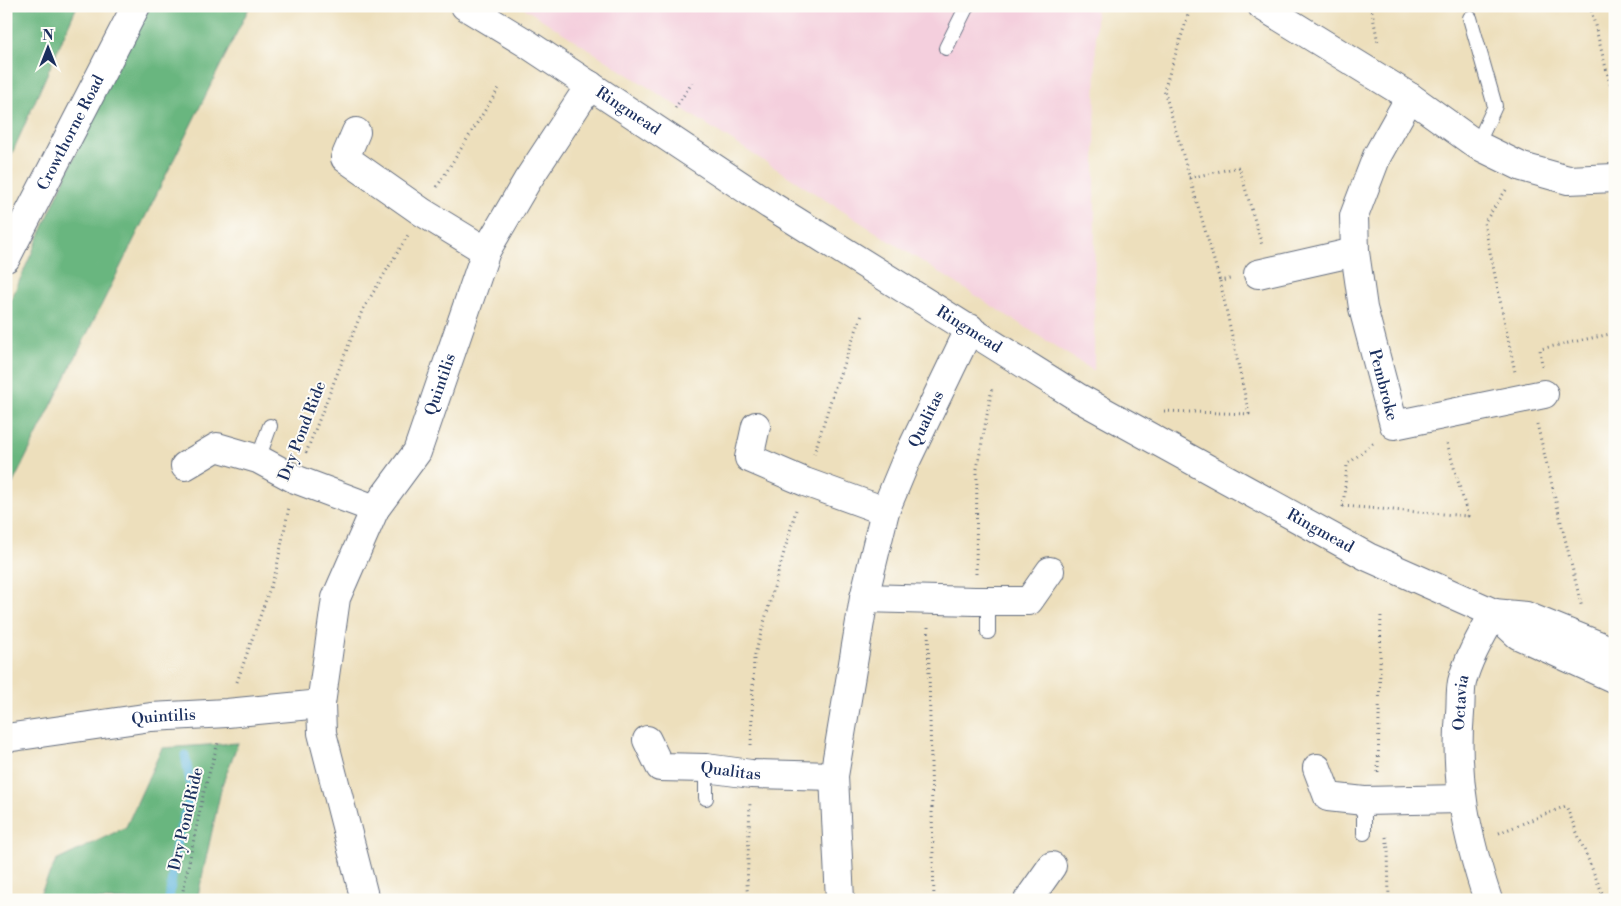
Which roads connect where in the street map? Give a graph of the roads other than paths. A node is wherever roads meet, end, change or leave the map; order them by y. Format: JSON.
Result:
{"nodes":[{"id":1,"x":465,"y":6,"type":"edge"},
{"id":2,"x":967,"y":6,"type":"edge"},
{"id":3,"x":1262,"y":6,"type":"edge"},
{"id":4,"x":135,"y":8,"type":"edge"},
{"id":5,"x":1470,"y":18,"type":"dead end"},
{"id":6,"x":946,"y":48,"type":"dead end"},
{"id":7,"x":590,"y":85,"type":"junction"},
{"id":8,"x":1410,"y":97,"type":"junction"},
{"id":9,"x":356,"y":132,"type":"dead end"},
{"id":10,"x":1478,"y":145,"type":"junction"},
{"id":11,"x":1615,"y":178,"type":"edge"},
{"id":12,"x":486,"y":251,"type":"junction"},
{"id":13,"x":1355,"y":252,"type":"junction"},
{"id":14,"x":6,"y":258,"type":"edge"},
{"id":15,"x":1264,"y":273,"type":"road end"},
{"id":16,"x":970,"y":328,"type":"junction"},
{"id":17,"x":1532,"y":397,"type":"road end"},
{"id":18,"x":270,"y":426,"type":"dead end"},
{"id":19,"x":756,"y":426,"type":"dead end"},
{"id":20,"x":258,"y":459,"type":"junction"},
{"id":21,"x":185,"y":466,"type":"dead end"},
{"id":22,"x":375,"y":509,"type":"junction"},
{"id":23,"x":885,"y":511,"type":"junction"},
{"id":24,"x":1050,"y":571,"type":"dead end"},
{"id":25,"x":864,"y":598,"type":"junction"},
{"id":26,"x":982,"y":601,"type":"junction"},
{"id":27,"x":1494,"y":613,"type":"junction"},
{"id":28,"x":988,"y":632,"type":"dead end"},
{"id":29,"x":1603,"y":647,"type":"edge"},
{"id":30,"x":1615,"y":679,"type":"edge"},
{"id":31,"x":321,"y":704,"type":"junction"},
{"id":32,"x":6,"y":738,"type":"edge"},
{"id":33,"x":647,"y":740,"type":"dead end"},
{"id":34,"x":706,"y":768,"type":"junction"},
{"id":35,"x":1317,"y":768,"type":"dead end"},
{"id":36,"x":834,"y":776,"type":"junction"},
{"id":37,"x":706,"y":798,"type":"dead end"},
{"id":38,"x":1461,"y":799,"type":"junction"},
{"id":39,"x":1371,"y":801,"type":"junction"},
{"id":40,"x":1364,"y":833,"type":"dead end"},
{"id":41,"x":1052,"y":866,"type":"dead end"},
{"id":42,"x":365,"y":900,"type":"edge"},
{"id":43,"x":840,"y":900,"type":"edge"},
{"id":44,"x":1028,"y":900,"type":"edge"},
{"id":45,"x":1488,"y":900,"type":"edge"}],
"edges":[{"from":1,"to":7,"type":"street","name":"Ringmead"},
{"from":2,"to":6,"type":"lane"},
{"from":3,"to":8,"type":"street"},
{"from":4,"to":14,"type":"street","name":"Crowthorne Road"},
{"from":5,"to":10,"type":"lane"},
{"from":7,"to":12,"type":"street","name":"Quintilis"},
{"from":7,"to":16,"type":"street","name":"Ringmead"},
{"from":8,"to":10,"type":"street"},
{"from":8,"to":13,"type":"street","name":"Pembroke"},
{"from":9,"to":12,"type":"street"},
{"from":10,"to":11,"type":"street"},
{"from":12,"to":22,"type":"street","name":"Quintilis"},
{"from":13,"to":15,"type":"street"},
{"from":13,"to":17,"type":"street","name":"Pembroke"},
{"from":16,"to":23,"type":"street","name":"Qualitas"},
{"from":16,"to":27,"type":"street","name":"Ringmead"},
{"from":18,"to":20,"type":"lane"},
{"from":19,"to":23,"type":"street"},
{"from":20,"to":21,"type":"street"},
{"from":20,"to":22,"type":"street"},
{"from":22,"to":31,"type":"street","name":"Quintilis"},
{"from":23,"to":25,"type":"street","name":"Qualitas"},
{"from":24,"to":26,"type":"street"},
{"from":25,"to":26,"type":"street"},
{"from":25,"to":36,"type":"street","name":"Qualitas"},
{"from":26,"to":28,"type":"lane"},
{"from":27,"to":29,"type":"street","name":"Ringmead"},
{"from":27,"to":30,"type":"street","name":"Ringmead"},
{"from":27,"to":38,"type":"street","name":"Octavia"},
{"from":31,"to":32,"type":"street","name":"Quintilis"},
{"from":31,"to":42,"type":"street","name":"Quintilis"},
{"from":33,"to":34,"type":"street","name":"Qualitas"},
{"from":34,"to":36,"type":"street","name":"Qualitas"},
{"from":34,"to":37,"type":"lane"},
{"from":35,"to":39,"type":"street"},
{"from":36,"to":43,"type":"street","name":"Qualitas"},
{"from":38,"to":39,"type":"street"},
{"from":38,"to":45,"type":"street","name":"Octavia"},
{"from":39,"to":40,"type":"lane"},
{"from":41,"to":44,"type":"street"}]}
